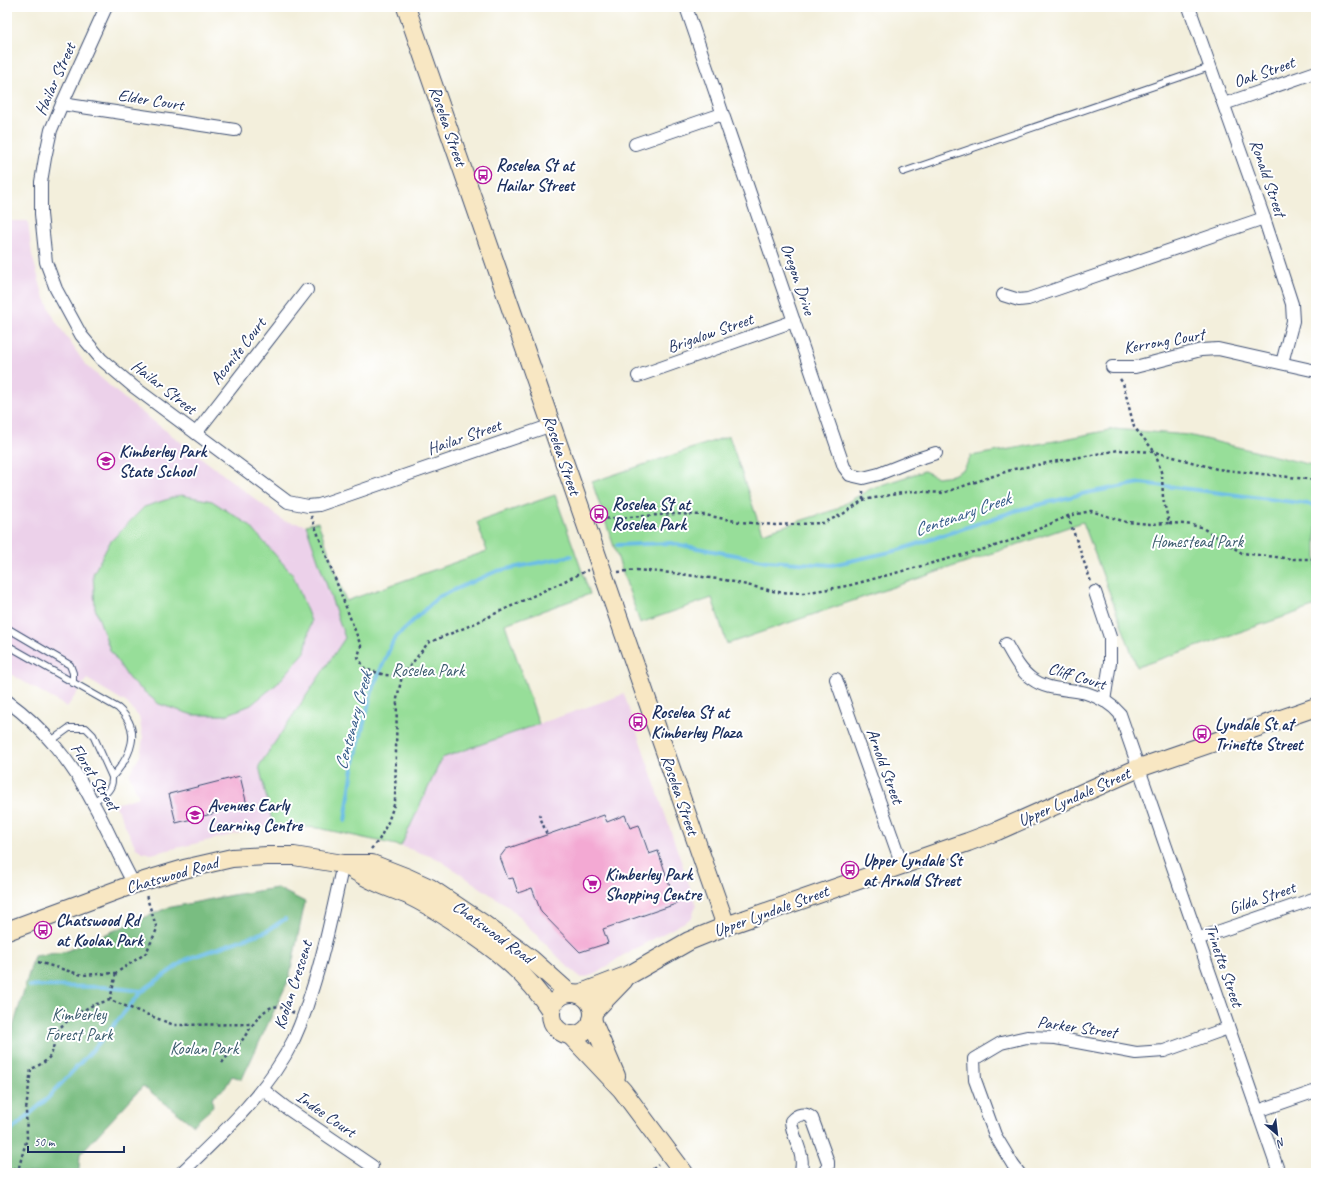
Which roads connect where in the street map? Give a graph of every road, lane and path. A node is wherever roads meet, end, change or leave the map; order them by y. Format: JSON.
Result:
{"nodes":[{"id":1,"x":106,"y":7,"type":"edge"},
{"id":2,"x":406,"y":7,"type":"edge"},
{"id":3,"x":686,"y":7,"type":"edge"},
{"id":4,"x":1189,"y":7,"type":"edge"},
{"id":5,"x":1210,"y":67,"type":"junction"},
{"id":6,"x":1316,"y":72,"type":"edge"},
{"id":7,"x":62,"y":104,"type":"junction"},
{"id":8,"x":1224,"y":104,"type":"junction"},
{"id":9,"x":722,"y":114,"type":"junction"},
{"id":10,"x":236,"y":130,"type":"dead end"},
{"id":11,"x":635,"y":144,"type":"dead end"},
{"id":12,"x":903,"y":172,"type":"dead end"},
{"id":13,"x":1264,"y":218,"type":"junction"},
{"id":14,"x":307,"y":290,"type":"dead end"},
{"id":15,"x":1003,"y":295,"type":"dead end"},
{"id":16,"x":794,"y":321,"type":"junction"},
{"id":17,"x":1282,"y":363,"type":"junction"},
{"id":18,"x":1112,"y":367,"type":"joint"},
{"id":19,"x":1316,"y":371,"type":"edge"},
{"id":20,"x":638,"y":376,"type":"dead end"},
{"id":21,"x":552,"y":425,"type":"junction"},
{"id":22,"x":196,"y":433,"type":"junction"},
{"id":23,"x":1154,"y":452,"type":"junction"},
{"id":24,"x":936,"y":453,"type":"dead end"},
{"id":25,"x":1316,"y":480,"type":"edge"},
{"id":26,"x":308,"y":506,"type":"junction"},
{"id":27,"x":1068,"y":516,"type":"junction"},
{"id":28,"x":1169,"y":523,"type":"junction"},
{"id":29,"x":600,"y":526,"type":"dead end"},
{"id":30,"x":1316,"y":559,"type":"edge"},
{"id":31,"x":586,"y":571,"type":"dead end"},
{"id":32,"x":616,"y":572,"type":"dead end"},
{"id":33,"x":1095,"y":592,"type":"joint"},
{"id":34,"x":7,"y":628,"type":"edge"},
{"id":35,"x":1006,"y":644,"type":"dead end"},
{"id":36,"x":7,"y":645,"type":"edge"},
{"id":37,"x":402,"y":676,"type":"junction"},
{"id":38,"x":836,"y":679,"type":"dead end"},
{"id":39,"x":74,"y":683,"type":"junction"},
{"id":40,"x":7,"y":701,"type":"edge"},
{"id":41,"x":1104,"y":701,"type":"junction"},
{"id":42,"x":1316,"y":707,"type":"edge"},
{"id":43,"x":51,"y":741,"type":"junction"},
{"id":44,"x":1139,"y":768,"type":"junction"},
{"id":45,"x":112,"y":777,"type":"junction"},
{"id":46,"x":93,"y":802,"type":"junction"},
{"id":47,"x":539,"y":814,"type":"dead end"},
{"id":48,"x":546,"y":835,"type":"dead end"},
{"id":49,"x":369,"y":851,"type":"dead end"},
{"id":50,"x":343,"y":864,"type":"junction"},
{"id":51,"x":902,"y":865,"type":"junction"},
{"id":52,"x":140,"y":889,"type":"junction"},
{"id":53,"x":1316,"y":898,"type":"edge"},
{"id":54,"x":433,"y":899,"type":"junction"},
{"id":55,"x":726,"y":926,"type":"junction"},
{"id":56,"x":7,"y":931,"type":"edge"},
{"id":57,"x":1197,"y":939,"type":"junction"},
{"id":58,"x":38,"y":962,"type":"dead end"},
{"id":59,"x":116,"y":973,"type":"junction"},
{"id":60,"x":631,"y":974,"type":"junction"},
{"id":61,"x":574,"y":994,"type":"junction"},
{"id":62,"x":111,"y":998,"type":"junction"},
{"id":63,"x":551,"y":1011,"type":"junction"},
{"id":64,"x":592,"y":1016,"type":"junction"},
{"id":65,"x":303,"y":1017,"type":"junction"},
{"id":66,"x":252,"y":1024,"type":"junction"},
{"id":67,"x":1228,"y":1028,"type":"junction"},
{"id":68,"x":570,"y":1035,"type":"junction"},
{"id":69,"x":222,"y":1063,"type":"dead end"},
{"id":70,"x":262,"y":1090,"type":"junction"},
{"id":71,"x":622,"y":1090,"type":"junction"},
{"id":72,"x":1316,"y":1091,"type":"edge"},
{"id":73,"x":1258,"y":1111,"type":"junction"},
{"id":74,"x":658,"y":1165,"type":"dead end"},
{"id":75,"x":372,"y":1166,"type":"dead end"},
{"id":76,"x":7,"y":1171,"type":"edge"},
{"id":77,"x":181,"y":1173,"type":"edge"},
{"id":78,"x":648,"y":1173,"type":"edge"},
{"id":79,"x":684,"y":1173,"type":"edge"},
{"id":80,"x":800,"y":1173,"type":"edge"},
{"id":81,"x":824,"y":1173,"type":"edge"},
{"id":82,"x":1019,"y":1173,"type":"edge"},
{"id":83,"x":1279,"y":1173,"type":"edge"}],
"edges":[{"from":1,"to":7,"type":"street","name":"Hailar Street"},
{"from":2,"to":21,"type":"street","name":"Roselea Street"},
{"from":3,"to":9,"type":"street","name":"Oregon Drive"},
{"from":4,"to":5,"type":"street","name":"Ronald Street"},
{"from":5,"to":8,"type":"street","name":"Ronald Street"},
{"from":5,"to":12,"type":"lane"},
{"from":6,"to":8,"type":"street","name":"Oak Street"},
{"from":7,"to":10,"type":"street","name":"Elder Court"},
{"from":7,"to":22,"type":"street","name":"Hailar Street"},
{"from":8,"to":13,"type":"street","name":"Ronald Street"},
{"from":9,"to":11,"type":"street"},
{"from":9,"to":16,"type":"street","name":"Oregon Drive"},
{"from":13,"to":15,"type":"street"},
{"from":13,"to":17,"type":"street","name":"Ronald Street"},
{"from":14,"to":22,"type":"street","name":"Aconite Court"},
{"from":16,"to":20,"type":"street","name":"Brigalow Street"},
{"from":16,"to":24,"type":"street","name":"Oregon Drive"},
{"from":17,"to":18,"type":"street","name":"Kerrong Court"},
{"from":17,"to":19,"type":"street","name":"Kerrong Court"},
{"from":18,"to":23,"type":"path"},
{"from":21,"to":26,"type":"street","name":"Hailar Street"},
{"from":21,"to":55,"type":"street","name":"Roselea Street"},
{"from":22,"to":26,"type":"street","name":"Hailar Street"},
{"from":23,"to":25,"type":"path"},
{"from":23,"to":28,"type":"path"},
{"from":23,"to":29,"type":"path"},
{"from":26,"to":37,"type":"path"},
{"from":27,"to":28,"type":"path"},
{"from":27,"to":32,"type":"path"},
{"from":27,"to":33,"type":"path"},
{"from":28,"to":30,"type":"path"},
{"from":31,"to":37,"type":"path"},
{"from":33,"to":41,"type":"street"},
{"from":34,"to":39,"type":"lane"},
{"from":35,"to":41,"type":"street","name":"Cliff Court"},
{"from":36,"to":39,"type":"lane"},
{"from":37,"to":49,"type":"path"},
{"from":38,"to":51,"type":"street","name":"Arnold Street"},
{"from":39,"to":45,"type":"lane"},
{"from":40,"to":43,"type":"street","name":"Floret Street"},
{"from":41,"to":44,"type":"street","name":"Cliff Court"},
{"from":42,"to":44,"type":"street","name":"Upper Lyndale Street"},
{"from":43,"to":45,"type":"lane"},
{"from":43,"to":46,"type":"street","name":"Floret Street"},
{"from":44,"to":51,"type":"street","name":"Upper Lyndale Street"},
{"from":44,"to":57,"type":"street","name":"Trinette Street"},
{"from":45,"to":46,"type":"lane"},
{"from":46,"to":52,"type":"street","name":"Floret Street"},
{"from":47,"to":48,"type":"path"},
{"from":50,"to":52,"type":"street","name":"Chatswood Road"},
{"from":50,"to":54,"type":"street","name":"Chatswood Road"},
{"from":50,"to":65,"type":"street","name":"Koolan Crescent"},
{"from":51,"to":55,"type":"street","name":"Upper Lyndale Street"},
{"from":52,"to":56,"type":"street","name":"Chatswood Road"},
{"from":52,"to":59,"type":"path"},
{"from":53,"to":57,"type":"street","name":"Gilda Street"},
{"from":54,"to":61,"type":"street","name":"Chatswood Road"},
{"from":54,"to":63,"type":"street","name":"Chatswood Road"},
{"from":55,"to":60,"type":"street","name":"Upper Lyndale Street"},
{"from":57,"to":67,"type":"street","name":"Trinette Street"},
{"from":58,"to":59,"type":"path"},
{"from":59,"to":62,"type":"path"},
{"from":60,"to":61,"type":"street","name":"Upper Lyndale Street"},
{"from":60,"to":64,"type":"street","name":"Upper Lyndale Street"},
{"from":61,"to":63,"type":"street"},
{"from":61,"to":64,"type":"street"},
{"from":62,"to":66,"type":"path"},
{"from":62,"to":76,"type":"path"},
{"from":63,"to":68,"type":"street"},
{"from":64,"to":68,"type":"street"},
{"from":64,"to":71,"type":"street"},
{"from":65,"to":66,"type":"path"},
{"from":65,"to":70,"type":"street","name":"Koolan Crescent"},
{"from":66,"to":69,"type":"path"},
{"from":67,"to":73,"type":"street","name":"Trinette Street"},
{"from":67,"to":82,"type":"street","name":"Parker Street"},
{"from":68,"to":71,"type":"street"},
{"from":70,"to":75,"type":"street","name":"Indee Court"},
{"from":70,"to":77,"type":"street","name":"Koolan Crescent"},
{"from":71,"to":79,"type":"street"},
{"from":72,"to":73,"type":"street"},
{"from":73,"to":83,"type":"street","name":"Trinette Street"},
{"from":74,"to":78,"type":"path"},
{"from":80,"to":81,"type":"street"}]}
